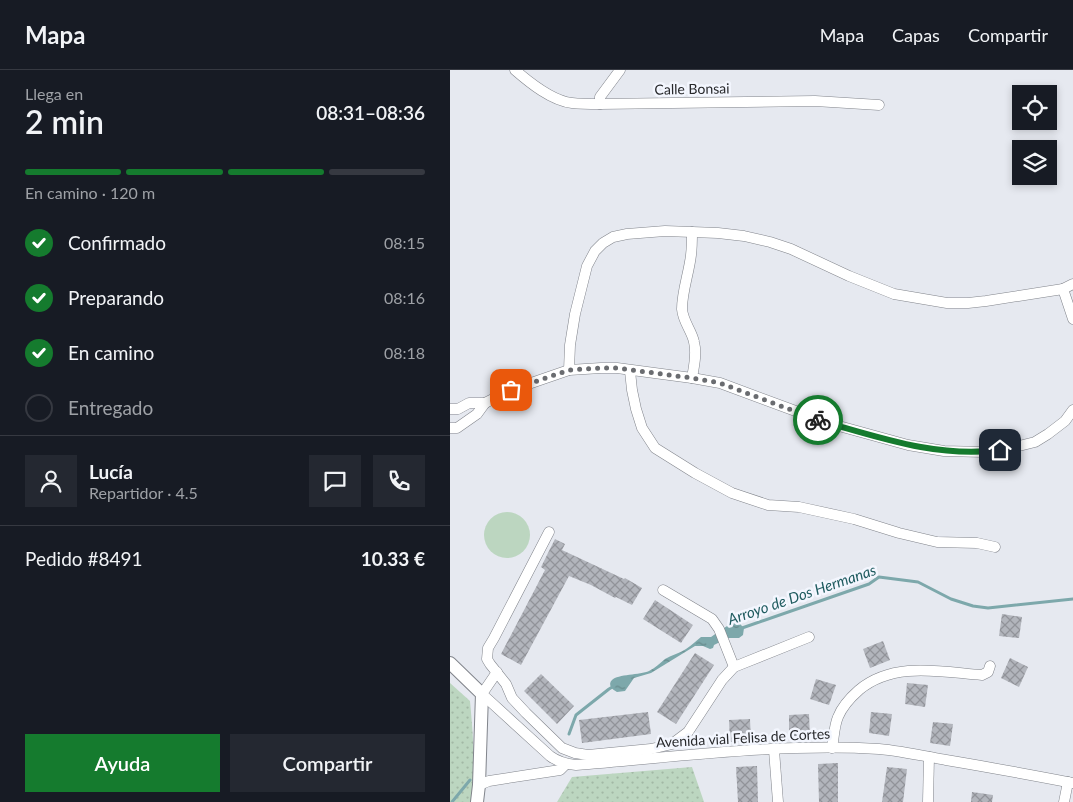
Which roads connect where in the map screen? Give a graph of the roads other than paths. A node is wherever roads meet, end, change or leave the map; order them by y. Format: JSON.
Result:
{"nodes":[{"id":1,"x":516,"y":70,"type":"edge"},
{"id":2,"x":620,"y":70,"type":"edge"},
{"id":3,"x":600,"y":104,"type":"junction"},
{"id":4,"x":879,"y":105,"type":"dead end"},
{"id":5,"x":692,"y":232,"type":"junction"},
{"id":6,"x":1073,"y":284,"type":"edge"},
{"id":7,"x":1062,"y":289,"type":"junction"},
{"id":8,"x":1073,"y":319,"type":"edge"},
{"id":9,"x":569,"y":370,"type":"junction"},
{"id":10,"x":630,"y":371,"type":"junction"},
{"id":11,"x":692,"y":378,"type":"junction"},
{"id":12,"x":485,"y":403,"type":"junction"},
{"id":13,"x":450,"y":409,"type":"edge"},
{"id":14,"x":1073,"y":410,"type":"edge"},
{"id":15,"x":450,"y":428,"type":"edge"},
{"id":16,"x":549,"y":532,"type":"dead end"},
{"id":17,"x":995,"y":546,"type":"dead end"},
{"id":18,"x":662,"y":590,"type":"dead end"},
{"id":19,"x":809,"y":637,"type":"dead end"},
{"id":20,"x":450,"y":663,"type":"edge"},
{"id":21,"x":990,"y":666,"type":"dead end"},
{"id":22,"x":734,"y":667,"type":"junction"},
{"id":23,"x":494,"y":676,"type":"junction"},
{"id":24,"x":482,"y":694,"type":"junction"},
{"id":25,"x":832,"y":748,"type":"junction"},
{"id":26,"x":774,"y":750,"type":"junction"},
{"id":27,"x":929,"y":757,"type":"junction"},
{"id":28,"x":566,"y":764,"type":"junction"},
{"id":29,"x":1070,"y":782,"type":"edge"},
{"id":30,"x":479,"y":785,"type":"junction"},
{"id":31,"x":477,"y":802,"type":"edge"},
{"id":32,"x":778,"y":802,"type":"edge"},
{"id":33,"x":928,"y":802,"type":"edge"},
{"id":34,"x":1064,"y":802,"type":"edge"}],
"edges":[{"from":1,"to":3,"type":"street","name":"Calle Bonsai"},
{"from":2,"to":3,"type":"street"},
{"from":3,"to":4,"type":"street","name":"Calle Bonsai"},
{"from":5,"to":7,"type":"street"},
{"from":5,"to":9,"type":"street"},
{"from":5,"to":11,"type":"street"},
{"from":6,"to":7,"type":"street"},
{"from":7,"to":8,"type":"street"},
{"from":9,"to":10,"type":"street"},
{"from":9,"to":12,"type":"street"},
{"from":10,"to":11,"type":"street"},
{"from":10,"to":17,"type":"street"},
{"from":11,"to":14,"type":"street"},
{"from":12,"to":13,"type":"street"},
{"from":12,"to":15,"type":"street"},
{"from":16,"to":23,"type":"street"},
{"from":18,"to":22,"type":"street"},
{"from":19,"to":22,"type":"street"},
{"from":20,"to":24,"type":"street"},
{"from":21,"to":25,"type":"street"},
{"from":22,"to":23,"type":"street"},
{"from":23,"to":24,"type":"street"},
{"from":24,"to":28,"type":"street"},
{"from":24,"to":30,"type":"street"},
{"from":25,"to":26,"type":"street","name":"Avenida vial Felisa de Cortes"},
{"from":25,"to":27,"type":"street","name":"Avenida vial Felisa de Cortes"},
{"from":26,"to":28,"type":"street","name":"Avenida vial Felisa de Cortes"},
{"from":26,"to":32,"type":"street"},
{"from":27,"to":29,"type":"street","name":"Avenida vial Felisa de Cortes"},
{"from":27,"to":33,"type":"street"},
{"from":28,"to":30,"type":"street"},
{"from":29,"to":34,"type":"street"},
{"from":30,"to":31,"type":"street"}]}
